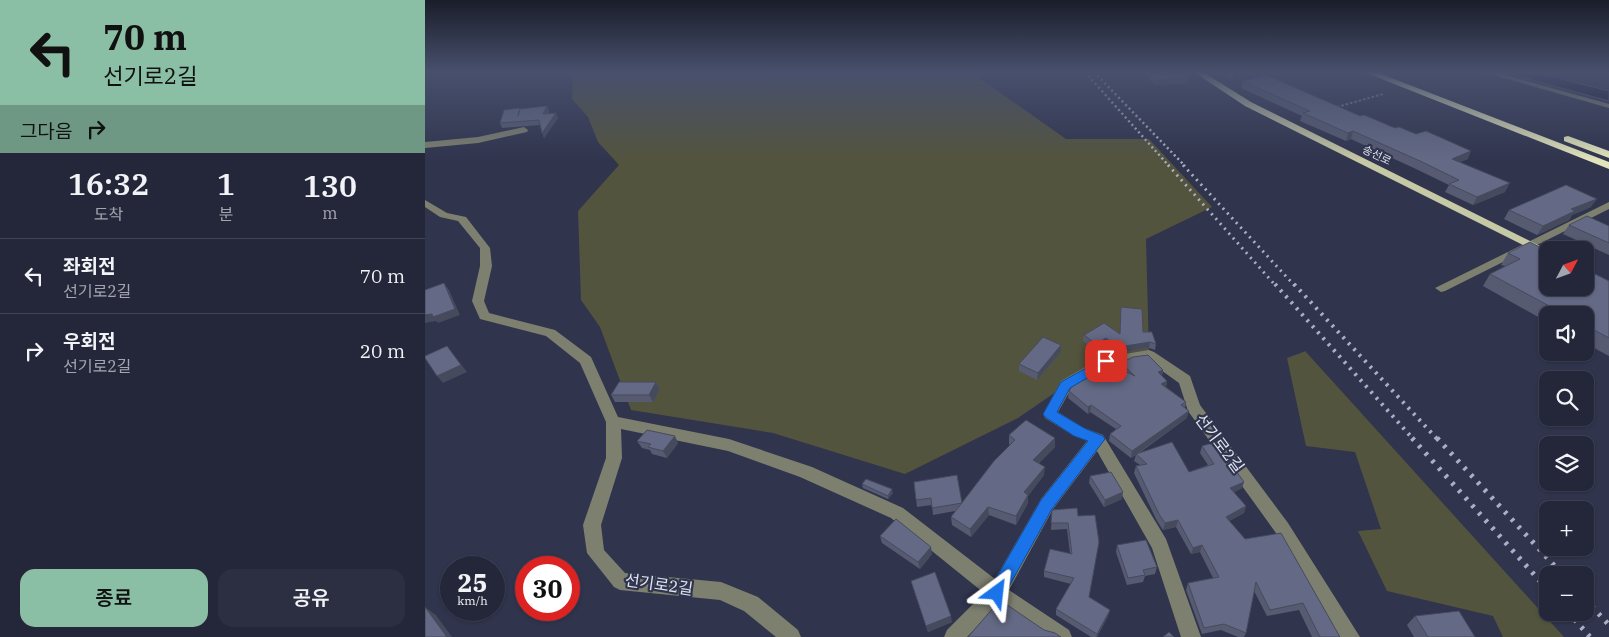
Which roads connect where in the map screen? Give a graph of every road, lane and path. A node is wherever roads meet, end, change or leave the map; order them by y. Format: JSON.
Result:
{"nodes":[{"id":1,"x":1244,"y":102,"type":"edge"},
{"id":2,"x":1355,"y":102,"type":"edge"},
{"id":3,"x":1444,"y":102,"type":"edge"},
{"id":4,"x":1469,"y":102,"type":"edge"},
{"id":5,"x":1594,"y":102,"type":"edge"},
{"id":6,"x":1609,"y":106,"type":"edge"},
{"id":7,"x":1329,"y":109,"type":"edge"},
{"id":8,"x":524,"y":130,"type":"dead end"},
{"id":9,"x":425,"y":145,"type":"edge"},
{"id":10,"x":1609,"y":155,"type":"edge"},
{"id":11,"x":1609,"y":166,"type":"edge"},
{"id":12,"x":425,"y":203,"type":"edge"},
{"id":13,"x":1609,"y":205,"type":"edge"},
{"id":14,"x":1528,"y":244,"type":"junction"},
{"id":15,"x":1539,"y":250,"type":"edge"},
{"id":16,"x":1441,"y":288,"type":"dead end"},
{"id":17,"x":613,"y":422,"type":"junction"},
{"id":18,"x":1098,"y":439,"type":"junction"},
{"id":19,"x":997,"y":593,"type":"junction"},
{"id":20,"x":791,"y":637,"type":"edge"},
{"id":21,"x":954,"y":637,"type":"edge"},
{"id":22,"x":1062,"y":637,"type":"edge"},
{"id":23,"x":1191,"y":637,"type":"edge"},
{"id":24,"x":1350,"y":637,"type":"edge"}],
"edges":[{"from":1,"to":14,"type":"main road","name":"송선로"},
{"from":2,"to":7,"type":"path"},
{"from":3,"to":11,"type":"highway"},
{"from":4,"to":10,"type":"highway"},
{"from":5,"to":6,"type":"street"},
{"from":8,"to":9,"type":"street"},
{"from":12,"to":17,"type":"street","name":"선기로2길"},
{"from":13,"to":14,"type":"street"},
{"from":14,"to":15,"type":"main road","name":"송선로"},
{"from":14,"to":16,"type":"street"},
{"from":17,"to":19,"type":"street"},
{"from":17,"to":20,"type":"street","name":"선기로2길"},
{"from":18,"to":19,"type":"street"},
{"from":18,"to":23,"type":"street"},
{"from":18,"to":24,"type":"street","name":"선기로2길"},
{"from":19,"to":21,"type":"street"},
{"from":19,"to":22,"type":"street"}]}
